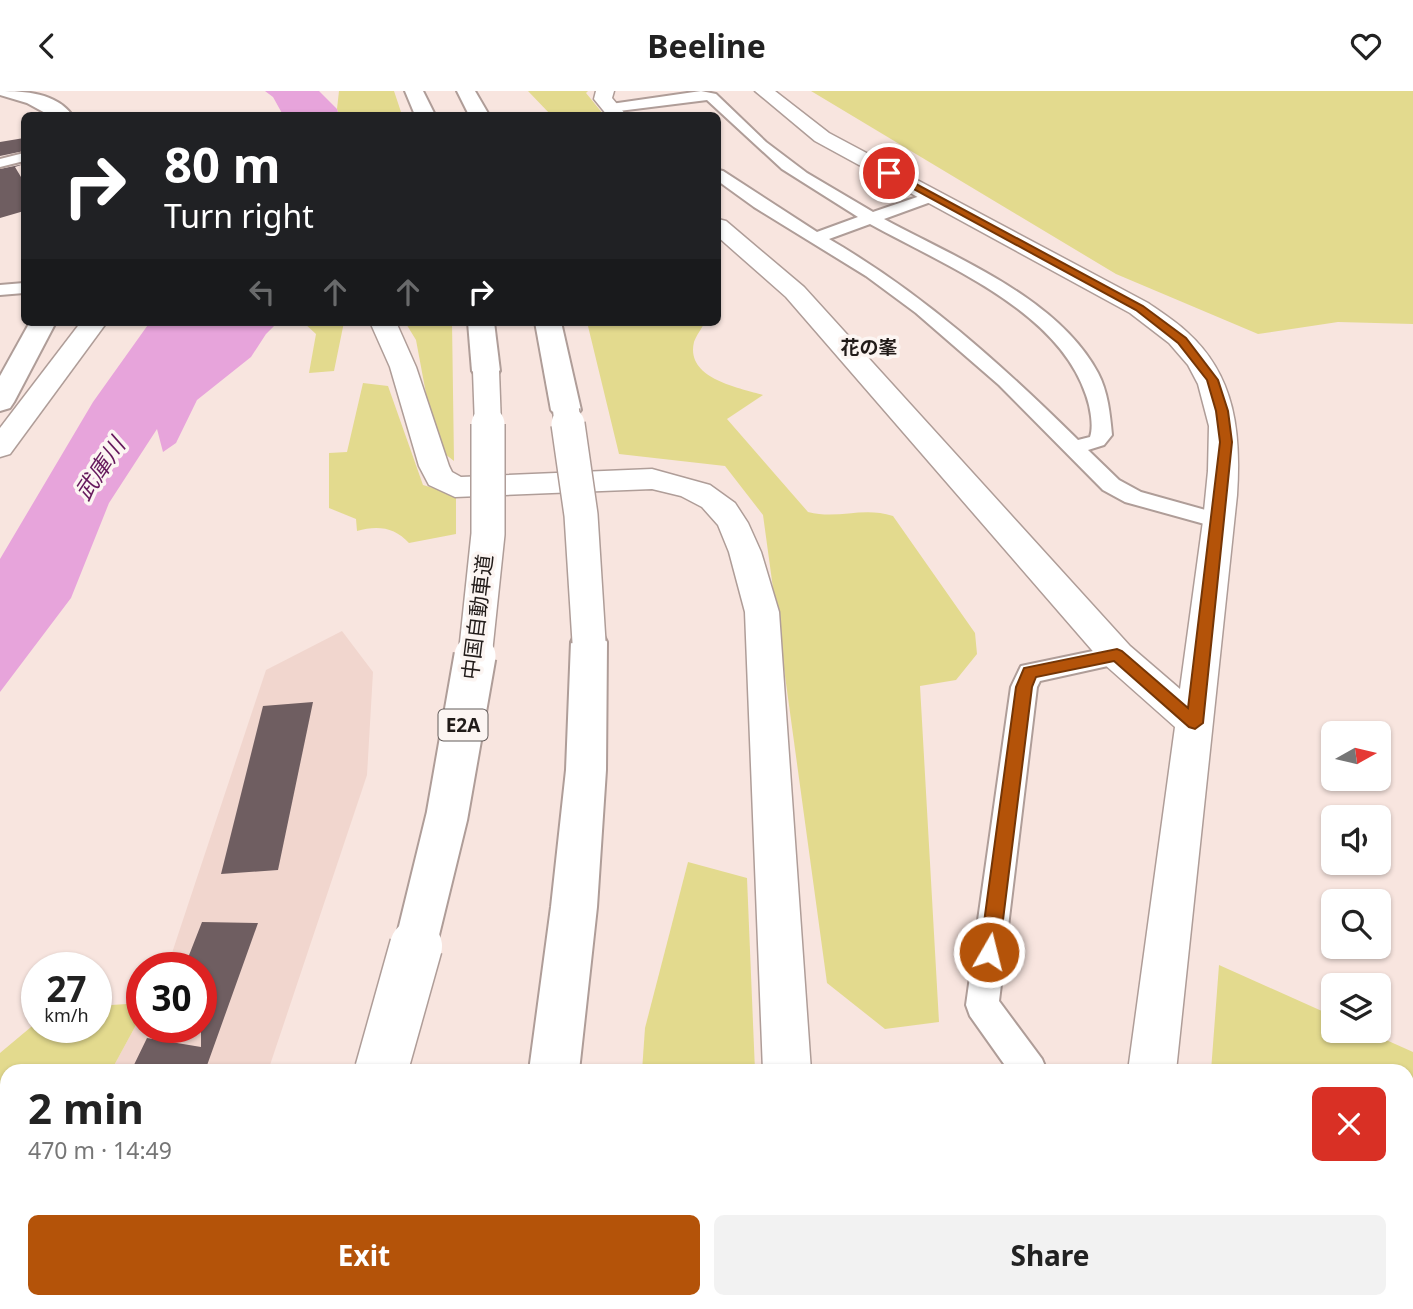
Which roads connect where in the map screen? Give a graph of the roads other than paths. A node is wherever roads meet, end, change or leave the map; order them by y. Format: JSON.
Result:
{"nodes":[{"id":1,"x":414,"y":91,"type":"edge"},
{"id":2,"x":466,"y":91,"type":"edge"},
{"id":3,"x":764,"y":91,"type":"edge"},
{"id":4,"x":8,"y":92,"type":"edge"},
{"id":5,"x":650,"y":102,"type":"junction"},
{"id":6,"x":611,"y":105,"type":"edge"},
{"id":7,"x":37,"y":112,"type":"edge"},
{"id":8,"x":57,"y":112,"type":"edge"},
{"id":9,"x":424,"y":112,"type":"edge"},
{"id":10,"x":476,"y":112,"type":"edge"},
{"id":11,"x":659,"y":112,"type":"edge"},
{"id":12,"x":21,"y":158,"type":"edge"},
{"id":13,"x":0,"y":163,"type":"edge"},
{"id":14,"x":721,"y":176,"type":"edge"},
{"id":15,"x":934,"y":196,"type":"junction"},
{"id":16,"x":873,"y":218,"type":"junction"},
{"id":17,"x":721,"y":229,"type":"edge"},
{"id":18,"x":818,"y":237,"type":"junction"},
{"id":19,"x":21,"y":288,"type":"edge"},
{"id":20,"x":0,"y":290,"type":"edge"},
{"id":21,"x":21,"y":312,"type":"edge"},
{"id":22,"x":41,"y":326,"type":"edge"},
{"id":23,"x":91,"y":326,"type":"edge"},
{"id":24,"x":385,"y":326,"type":"edge"},
{"id":25,"x":481,"y":326,"type":"edge"},
{"id":26,"x":549,"y":326,"type":"edge"},
{"id":27,"x":0,"y":351,"type":"edge"},
{"id":28,"x":0,"y":402,"type":"edge"},
{"id":29,"x":1074,"y":447,"type":"junction"},
{"id":30,"x":0,"y":448,"type":"edge"},
{"id":31,"x":1219,"y":521,"type":"junction"},
{"id":32,"x":1117,"y":655,"type":"junction"},
{"id":33,"x":1195,"y":723,"type":"junction"},
{"id":34,"x":384,"y":1064,"type":"edge"},
{"id":35,"x":555,"y":1064,"type":"edge"},
{"id":36,"x":787,"y":1064,"type":"edge"},
{"id":37,"x":1025,"y":1064,"type":"edge"},
{"id":38,"x":1153,"y":1064,"type":"edge"}],
"edges":[{"from":1,"to":9,"type":"highway"},
{"from":2,"to":10,"type":"highway"},
{"from":3,"to":15,"type":"street"},
{"from":4,"to":7,"type":"highway"},
{"from":4,"to":8,"type":"highway"},
{"from":5,"to":6,"type":"street"},
{"from":5,"to":11,"type":"street"},
{"from":5,"to":16,"type":"street"},
{"from":12,"to":13,"type":"street"},
{"from":14,"to":18,"type":"street"},
{"from":15,"to":16,"type":"street"},
{"from":15,"to":31,"type":"street"},
{"from":16,"to":18,"type":"street"},
{"from":16,"to":29,"type":"street"},
{"from":17,"to":32,"type":"street"},
{"from":18,"to":29,"type":"street"},
{"from":19,"to":20,"type":"street"},
{"from":21,"to":27,"type":"highway"},
{"from":22,"to":28,"type":"highway"},
{"from":23,"to":30,"type":"street"},
{"from":24,"to":36,"type":"street"},
{"from":25,"to":34,"type":"highway","name":"中国自動車道","number":"E2A","bridge":true},
{"from":26,"to":35,"type":"highway","bridge":true},
{"from":29,"to":31,"type":"street"},
{"from":31,"to":33,"type":"street"},
{"from":32,"to":33,"type":"street"},
{"from":32,"to":37,"type":"street"},
{"from":33,"to":38,"type":"street"}]}
